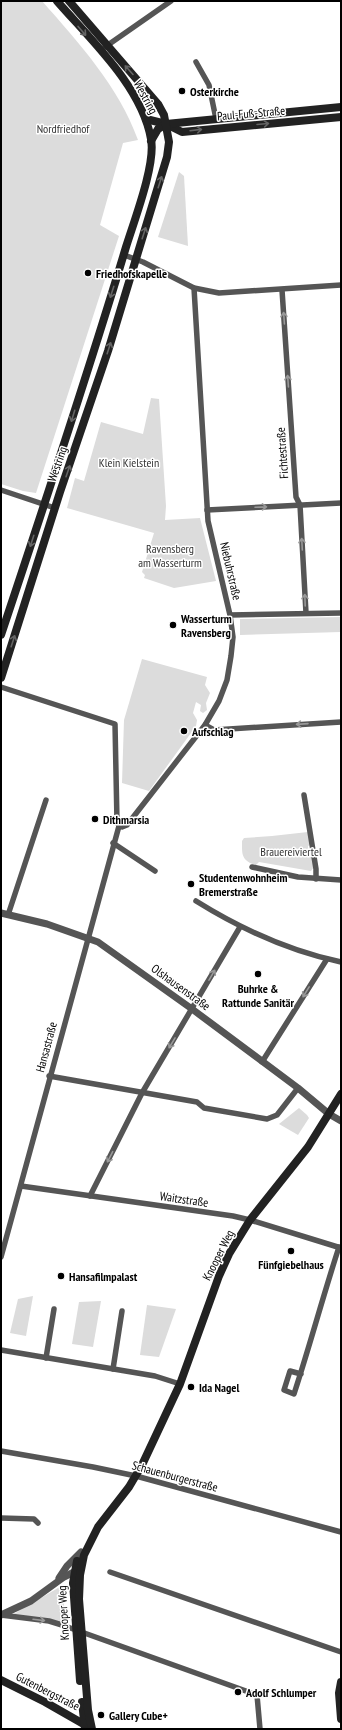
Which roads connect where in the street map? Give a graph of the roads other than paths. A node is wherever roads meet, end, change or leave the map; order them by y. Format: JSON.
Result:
{"nodes":[{"id":1,"x":57,"y":1,"type":"edge"},
{"id":2,"x":69,"y":1,"type":"edge"},
{"id":3,"x":171,"y":1,"type":"edge"},
{"id":4,"x":107,"y":45,"type":"junction"},
{"id":5,"x":100,"y":51,"type":"junction"},
{"id":6,"x":196,"y":62,"type":"dead end"},
{"id":7,"x":341,"y":108,"type":"edge"},
{"id":8,"x":341,"y":117,"type":"edge"},
{"id":9,"x":146,"y":119,"type":"junction"},
{"id":10,"x":216,"y":119,"type":"junction"},
{"id":11,"x":166,"y":124,"type":"junction"},
{"id":12,"x":182,"y":132,"type":"junction"},
{"id":13,"x":151,"y":141,"type":"junction"},
{"id":14,"x":169,"y":142,"type":"junction"},
{"id":15,"x":124,"y":255,"type":"junction"},
{"id":16,"x":135,"y":259,"type":"junction"},
{"id":17,"x":341,"y":285,"type":"edge"},
{"id":18,"x":194,"y":288,"type":"junction"},
{"id":19,"x":282,"y":290,"type":"junction"},
{"id":20,"x":1,"y":490,"type":"edge"},
{"id":21,"x":341,"y":503,"type":"edge"},
{"id":22,"x":44,"y":504,"type":"junction"},
{"id":23,"x":300,"y":505,"type":"junction"},
{"id":24,"x":55,"y":508,"type":"junction"},
{"id":25,"x":207,"y":510,"type":"junction"},
{"id":26,"x":306,"y":613,"type":"junction"},
{"id":27,"x":341,"y":613,"type":"edge"},
{"id":28,"x":230,"y":615,"type":"junction"},
{"id":29,"x":4,"y":619,"type":"edge"},
{"id":30,"x":1,"y":635,"type":"edge"},
{"id":31,"x":1,"y":678,"type":"edge"},
{"id":32,"x":1,"y":687,"type":"edge"},
{"id":33,"x":341,"y":722,"type":"edge"},
{"id":34,"x":205,"y":725,"type":"junction"},
{"id":35,"x":304,"y":795,"type":"dead end"},
{"id":36,"x":46,"y":800,"type":"dead end"},
{"id":37,"x":119,"y":826,"type":"junction"},
{"id":38,"x":113,"y":844,"type":"junction"},
{"id":39,"x":252,"y":867,"type":"dead end"},
{"id":40,"x":155,"y":870,"type":"dead end"},
{"id":41,"x":316,"y":879,"type":"junction"},
{"id":42,"x":341,"y":880,"type":"edge"},
{"id":43,"x":196,"y":901,"type":"dead end"},
{"id":44,"x":5,"y":914,"type":"edge"},
{"id":45,"x":240,"y":927,"type":"junction"},
{"id":46,"x":88,"y":938,"type":"junction"},
{"id":47,"x":327,"y":959,"type":"junction"},
{"id":48,"x":341,"y":962,"type":"edge"},
{"id":49,"x":192,"y":1009,"type":"junction"},
{"id":50,"x":262,"y":1062,"type":"junction"},
{"id":51,"x":50,"y":1076,"type":"junction"},
{"id":52,"x":298,"y":1088,"type":"junction"},
{"id":53,"x":142,"y":1093,"type":"junction"},
{"id":54,"x":341,"y":1094,"type":"edge"},
{"id":55,"x":329,"y":1114,"type":"junction"},
{"id":56,"x":341,"y":1121,"type":"edge"},
{"id":57,"x":21,"y":1186,"type":"junction"},
{"id":58,"x":90,"y":1196,"type":"junction"},
{"id":59,"x":250,"y":1220,"type":"junction"},
{"id":60,"x":340,"y":1247,"type":"edge"},
{"id":61,"x":1,"y":1257,"type":"edge"},
{"id":62,"x":54,"y":1309,"type":"dead end"},
{"id":63,"x":122,"y":1312,"type":"dead end"},
{"id":64,"x":1,"y":1350,"type":"edge"},
{"id":65,"x":46,"y":1358,"type":"junction"},
{"id":66,"x":113,"y":1369,"type":"junction"},
{"id":67,"x":301,"y":1374,"type":"dead end"},
{"id":68,"x":180,"y":1384,"type":"junction"},
{"id":69,"x":1,"y":1452,"type":"edge"},
{"id":70,"x":133,"y":1476,"type":"junction"},
{"id":71,"x":1,"y":1518,"type":"edge"},
{"id":72,"x":38,"y":1523,"type":"dead end"},
{"id":73,"x":341,"y":1532,"type":"edge"},
{"id":74,"x":81,"y":1552,"type":"junction"},
{"id":75,"x":77,"y":1570,"type":"junction"},
{"id":76,"x":110,"y":1572,"type":"dead end"},
{"id":77,"x":55,"y":1583,"type":"junction"},
{"id":78,"x":1,"y":1615,"type":"edge"},
{"id":79,"x":79,"y":1631,"type":"junction"},
{"id":80,"x":341,"y":1652,"type":"edge"},
{"id":81,"x":1,"y":1680,"type":"edge"},
{"id":82,"x":341,"y":1682,"type":"edge"},
{"id":83,"x":341,"y":1720,"type":"edge"},
{"id":84,"x":85,"y":1726,"type":"edge"},
{"id":85,"x":92,"y":1729,"type":"edge"},
{"id":86,"x":260,"y":1729,"type":"edge"}],
"edges":[{"from":1,"to":5,"type":"main road","name":"Westring","one_way":true},
{"from":2,"to":4,"type":"main road","name":"Westring"},
{"from":3,"to":4,"type":"street"},
{"from":4,"to":5,"type":"street"},
{"from":11,"to":4,"type":"main road","name":"Westring","one_way":true},
{"from":5,"to":9,"type":"main road","name":"Westring"},
{"from":6,"to":10,"type":"street","name":"Paul-Fuß-Straße"},
{"from":7,"to":10,"type":"main road","name":"Paul-Fuß-Straße"},
{"from":12,"to":8,"type":"main road","name":"Paul-Fuß-Straße","one_way":true},
{"from":9,"to":11,"type":"main road","name":"Paul-Fuß-Straße"},
{"from":9,"to":13,"type":"main road","name":"Westring"},
{"from":10,"to":11,"type":"main road","name":"Paul-Fuß-Straße"},
{"from":11,"to":12,"type":"main road","name":"Paul-Fuß-Straße"},
{"from":11,"to":13,"type":"main road"},
{"from":11,"to":14,"type":"main road","name":"Westring"},
{"from":12,"to":14,"type":"main road"},
{"from":13,"to":15,"type":"main road","name":"Westring"},
{"from":16,"to":14,"type":"main road","name":"Westring","one_way":true},
{"from":15,"to":16,"type":"street"},
{"from":15,"to":22,"type":"main road","name":"Westring","one_way":true},
{"from":16,"to":18,"type":"street"},
{"from":24,"to":16,"type":"main road","name":"Westring","one_way":true},
{"from":17,"to":19,"type":"street"},
{"from":18,"to":19,"type":"street"},
{"from":18,"to":25,"type":"street","name":"Niebuhrstraße"},
{"from":23,"to":19,"type":"street","name":"Fichtestraße","one_way":true},
{"from":20,"to":22,"type":"street"},
{"from":21,"to":23,"type":"street"},
{"from":22,"to":24,"type":"street"},
{"from":22,"to":29,"type":"main road","name":"Westring","one_way":true},
{"from":25,"to":23,"type":"street","one_way":true},
{"from":26,"to":23,"type":"street","name":"Fichtestraße","one_way":true},
{"from":31,"to":24,"type":"main road","name":"Westring","one_way":true},
{"from":25,"to":28,"type":"street","name":"Niebuhrstraße"},
{"from":26,"to":27,"type":"street"},
{"from":26,"to":28,"type":"street"},
{"from":28,"to":34,"type":"street","name":"Niebuhrstraße"},
{"from":29,"to":30,"type":"main road","name":"Westring"},
{"from":32,"to":37,"type":"street"},
{"from":33,"to":34,"type":"street","one_way":true},
{"from":34,"to":37,"type":"street","name":"Niebuhrstraße"},
{"from":35,"to":41,"type":"street"},
{"from":36,"to":44,"type":"street"},
{"from":37,"to":38,"type":"street"},
{"from":38,"to":40,"type":"street"},
{"from":38,"to":46,"type":"street","name":"Hansastraße"},
{"from":39,"to":41,"type":"street"},
{"from":41,"to":42,"type":"street"},
{"from":43,"to":45,"type":"street"},
{"from":44,"to":46,"type":"street","name":"Olshausenstraße"},
{"from":45,"to":47,"type":"street"},
{"from":49,"to":45,"type":"street","one_way":true},
{"from":46,"to":49,"type":"street","name":"Olshausenstraße"},
{"from":46,"to":51,"type":"street","name":"Hansastraße"},
{"from":47,"to":48,"type":"street"},
{"from":47,"to":50,"type":"street","one_way":true},
{"from":49,"to":50,"type":"street","name":"Olshausenstraße"},
{"from":49,"to":53,"type":"street","one_way":true},
{"from":50,"to":52,"type":"street","name":"Olshausenstraße"},
{"from":51,"to":53,"type":"street"},
{"from":51,"to":57,"type":"street","name":"Hansastraße"},
{"from":52,"to":53,"type":"street"},
{"from":52,"to":55,"type":"street","name":"Olshausenstraße"},
{"from":53,"to":58,"type":"street","one_way":true},
{"from":54,"to":55,"type":"main road","name":"Knooper Weg"},
{"from":55,"to":56,"type":"street","name":"Olshausenstraße"},
{"from":55,"to":59,"type":"main road","name":"Knooper Weg"},
{"from":57,"to":58,"type":"street","name":"Waitzstraße"},
{"from":57,"to":61,"type":"street","name":"Hansastraße"},
{"from":58,"to":59,"type":"street","name":"Waitzstraße"},
{"from":59,"to":60,"type":"street","name":"Waitzstraße"},
{"from":59,"to":68,"type":"main road","name":"Knooper Weg"},
{"from":60,"to":67,"type":"street"},
{"from":62,"to":65,"type":"street"},
{"from":63,"to":66,"type":"street"},
{"from":64,"to":65,"type":"street"},
{"from":65,"to":66,"type":"street"},
{"from":66,"to":68,"type":"street"},
{"from":68,"to":70,"type":"main road","name":"Knooper Weg"},
{"from":69,"to":70,"type":"street","name":"Schauenburgerstraße"},
{"from":70,"to":73,"type":"street","name":"Schauenburgerstraße"},
{"from":70,"to":74,"type":"main road","name":"Knooper Weg"},
{"from":70,"to":75,"type":"main road","name":"Knooper Weg"},
{"from":71,"to":72,"type":"street"},
{"from":74,"to":75,"type":"main road","name":"Knooper Weg"},
{"from":74,"to":77,"type":"street"},
{"from":75,"to":77,"type":"street"},
{"from":75,"to":79,"type":"main road","name":"Knooper Weg"},
{"from":76,"to":80,"type":"street"},
{"from":77,"to":78,"type":"street"},
{"from":78,"to":79,"type":"street","one_way":true},
{"from":79,"to":84,"type":"main road","name":"Knooper Weg"},
{"from":79,"to":85,"type":"main road","name":"Knooper Weg"},
{"from":79,"to":86,"type":"street"},
{"from":81,"to":84,"type":"main road","name":"Gutenbergstraße"},
{"from":82,"to":83,"type":"main road"},
{"from":84,"to":85,"type":"main road","name":"Gutenbergstraße"}]}
